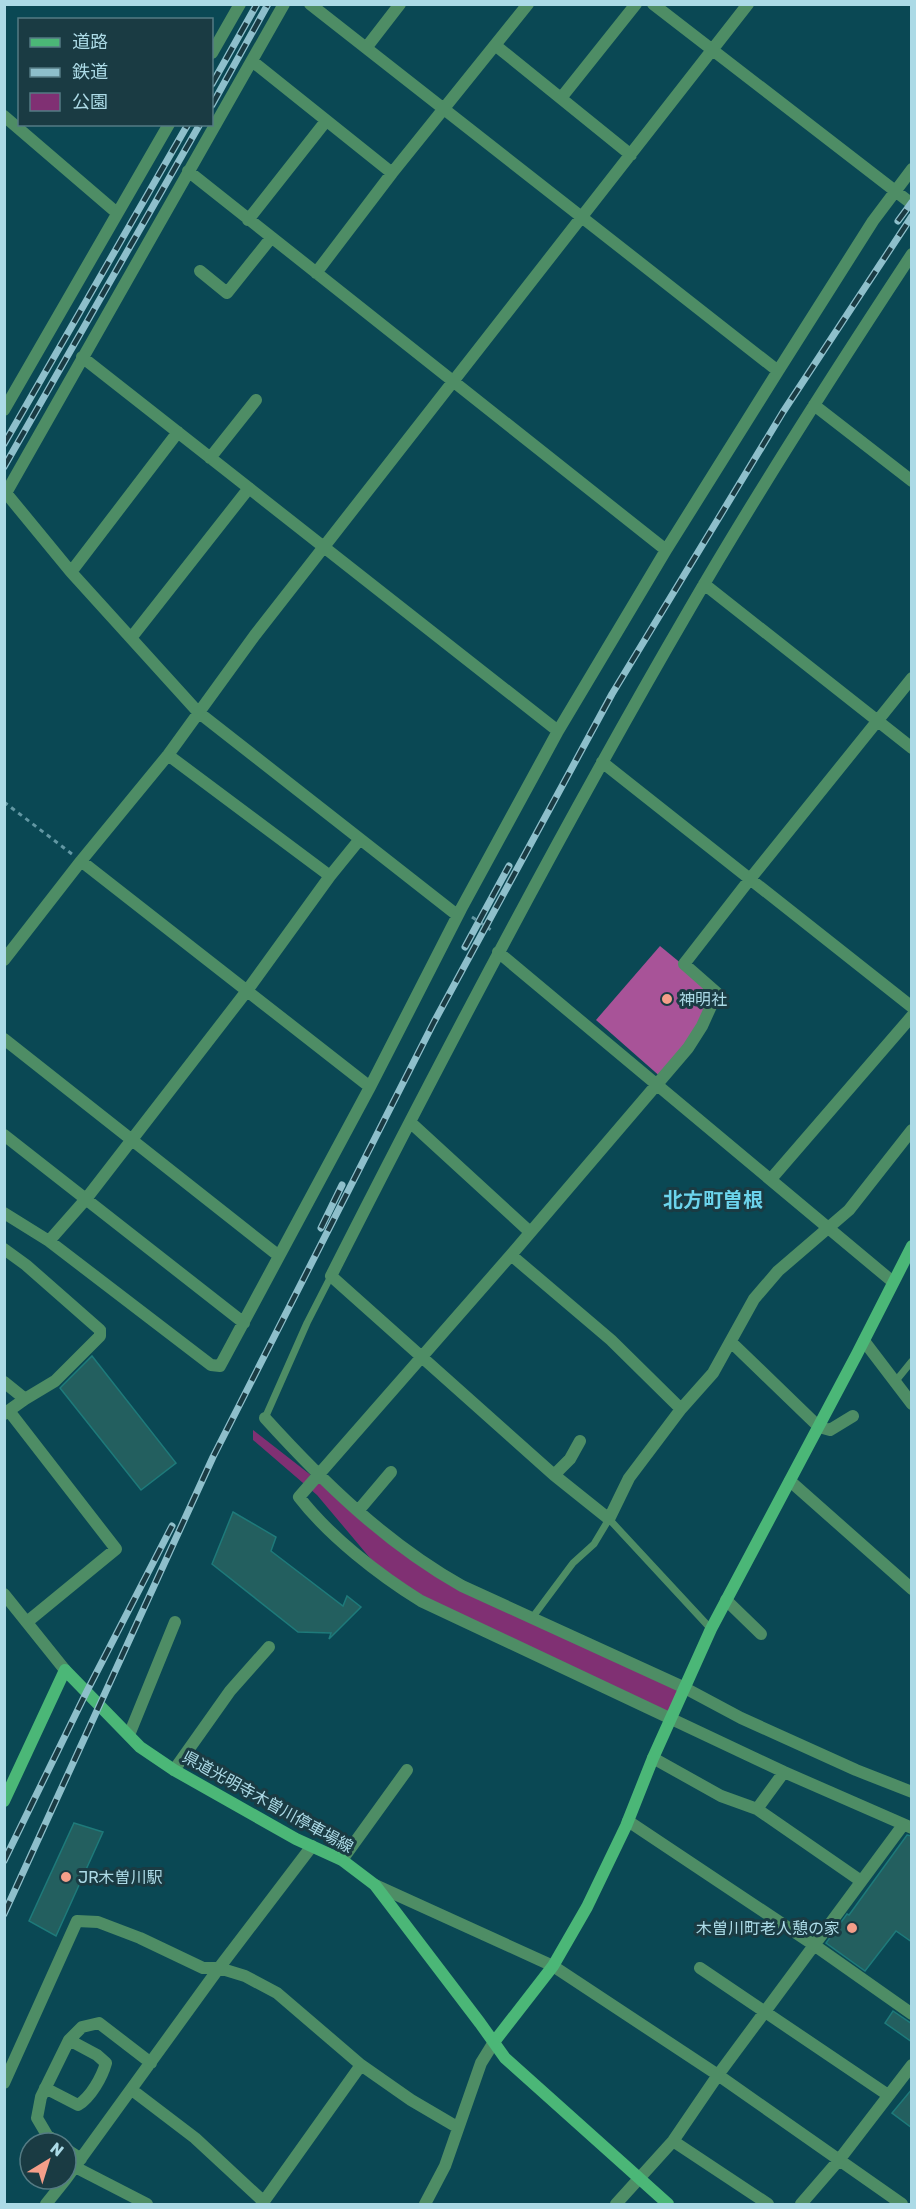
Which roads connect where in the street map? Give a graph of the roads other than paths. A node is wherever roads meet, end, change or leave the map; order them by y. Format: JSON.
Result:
{"nodes":[{"id":1,"x":240,"y":4,"type":"edge"},
{"id":2,"x":284,"y":4,"type":"edge"},
{"id":3,"x":310,"y":4,"type":"edge"},
{"id":4,"x":400,"y":4,"type":"edge"},
{"id":5,"x":528,"y":4,"type":"edge"},
{"id":6,"x":636,"y":4,"type":"edge"},
{"id":7,"x":653,"y":4,"type":"edge"},
{"id":8,"x":748,"y":4,"type":"edge"},
{"id":9,"x":495,"y":45,"type":"junction"},
{"id":10,"x":366,"y":48,"type":"junction"},
{"id":11,"x":213,"y":50,"type":"edge"},
{"id":12,"x":712,"y":51,"type":"junction"},
{"id":13,"x":252,"y":61,"type":"junction"},
{"id":14,"x":561,"y":98,"type":"junction"},
{"id":15,"x":443,"y":110,"type":"junction"},
{"id":16,"x":4,"y":116,"type":"edge"},
{"id":17,"x":326,"y":121,"type":"junction"},
{"id":18,"x":168,"y":126,"type":"edge"},
{"id":19,"x":631,"y":155,"type":"junction"},
{"id":20,"x":912,"y":169,"type":"edge"},
{"id":21,"x":188,"y":171,"type":"junction"},
{"id":22,"x":392,"y":173,"type":"junction"},
{"id":23,"x":896,"y":192,"type":"junction"},
{"id":24,"x":912,"y":204,"type":"edge"},
{"id":25,"x":117,"y":213,"type":"junction"},
{"id":26,"x":582,"y":219,"type":"junction"},
{"id":27,"x":249,"y":220,"type":"junction"},
{"id":28,"x":271,"y":238,"type":"junction"},
{"id":29,"x":912,"y":254,"type":"edge"},
{"id":30,"x":200,"y":270,"type":"dead end"},
{"id":31,"x":316,"y":273,"type":"junction"},
{"id":32,"x":82,"y":357,"type":"junction"},
{"id":33,"x":778,"y":371,"type":"junction"},
{"id":34,"x":453,"y":383,"type":"junction"},
{"id":35,"x":256,"y":400,"type":"dead end"},
{"id":36,"x":814,"y":405,"type":"junction"},
{"id":37,"x":4,"y":410,"type":"edge"},
{"id":38,"x":178,"y":432,"type":"junction"},
{"id":39,"x":210,"y":458,"type":"junction"},
{"id":40,"x":912,"y":482,"type":"edge"},
{"id":41,"x":249,"y":488,"type":"junction"},
{"id":42,"x":324,"y":547,"type":"junction"},
{"id":43,"x":666,"y":550,"type":"junction"},
{"id":44,"x":71,"y":572,"type":"junction"},
{"id":45,"x":704,"y":584,"type":"junction"},
{"id":46,"x":131,"y":638,"type":"junction"},
{"id":47,"x":912,"y":678,"type":"edge"},
{"id":48,"x":198,"y":712,"type":"junction"},
{"id":49,"x":878,"y":721,"type":"junction"},
{"id":50,"x":558,"y":731,"type":"junction"},
{"id":51,"x":912,"y":747,"type":"edge"},
{"id":52,"x":168,"y":755,"type":"junction"},
{"id":53,"x":602,"y":762,"type":"junction"},
{"id":54,"x":360,"y":839,"type":"junction"},
{"id":55,"x":81,"y":861,"type":"junction"},
{"id":56,"x":330,"y":876,"type":"junction"},
{"id":57,"x":750,"y":879,"type":"junction"},
{"id":58,"x":459,"y":912,"type":"junction"},
{"id":59,"x":498,"y":952,"type":"junction"},
{"id":60,"x":4,"y":960,"type":"edge"},
{"id":61,"x":246,"y":992,"type":"junction"},
{"id":62,"x":912,"y":1007,"type":"edge"},
{"id":63,"x":912,"y":1016,"type":"edge"},
{"id":64,"x":4,"y":1039,"type":"edge"},
{"id":65,"x":657,"y":1084,"type":"junction"},
{"id":66,"x":370,"y":1087,"type":"junction"},
{"id":67,"x":410,"y":1122,"type":"junction"},
{"id":68,"x":912,"y":1130,"type":"edge"},
{"id":69,"x":4,"y":1135,"type":"edge"},
{"id":70,"x":132,"y":1139,"type":"junction"},
{"id":71,"x":771,"y":1179,"type":"junction"},
{"id":72,"x":86,"y":1199,"type":"junction"},
{"id":73,"x":4,"y":1213,"type":"edge"},
{"id":74,"x":829,"y":1229,"type":"junction"},
{"id":75,"x":530,"y":1232,"type":"junction"},
{"id":76,"x":49,"y":1241,"type":"junction"},
{"id":77,"x":912,"y":1246,"type":"edge"},
{"id":78,"x":4,"y":1249,"type":"edge"},
{"id":79,"x":511,"y":1255,"type":"junction"},
{"id":80,"x":279,"y":1256,"type":"junction"},
{"id":81,"x":331,"y":1276,"type":"junction"},
{"id":82,"x":893,"y":1282,"type":"junction"},
{"id":83,"x":244,"y":1323,"type":"junction"},
{"id":84,"x":864,"y":1341,"type":"junction"},
{"id":85,"x":731,"y":1342,"type":"junction"},
{"id":86,"x":422,"y":1357,"type":"junction"},
{"id":87,"x":912,"y":1361,"type":"edge"},
{"id":88,"x":4,"y":1382,"type":"edge"},
{"id":89,"x":895,"y":1382,"type":"junction"},
{"id":90,"x":24,"y":1399,"type":"junction"},
{"id":91,"x":910,"y":1400,"type":"edge"},
{"id":92,"x":681,"y":1409,"type":"junction"},
{"id":93,"x":7,"y":1412,"type":"edge"},
{"id":94,"x":853,"y":1416,"type":"dead end"},
{"id":95,"x":265,"y":1418,"type":"joint"},
{"id":96,"x":819,"y":1426,"type":"junction"},
{"id":97,"x":580,"y":1441,"type":"dead end"},
{"id":98,"x":391,"y":1472,"type":"dead end"},
{"id":99,"x":318,"y":1474,"type":"junction"},
{"id":100,"x":554,"y":1474,"type":"junction"},
{"id":101,"x":790,"y":1481,"type":"junction"},
{"id":102,"x":358,"y":1511,"type":"junction"},
{"id":103,"x":609,"y":1519,"type":"junction"},
{"id":104,"x":912,"y":1589,"type":"edge"},
{"id":105,"x":4,"y":1594,"type":"edge"},
{"id":106,"x":726,"y":1600,"type":"junction"},
{"id":107,"x":532,"y":1618,"type":"junction"},
{"id":108,"x":27,"y":1622,"type":"junction"},
{"id":109,"x":175,"y":1622,"type":"dead end"},
{"id":110,"x":711,"y":1629,"type":"junction"},
{"id":111,"x":761,"y":1634,"type":"dead end"},
{"id":112,"x":269,"y":1647,"type":"dead end"},
{"id":113,"x":65,"y":1670,"type":"junction"},
{"id":114,"x":683,"y":1687,"type":"junction"},
{"id":115,"x":670,"y":1718,"type":"junction"},
{"id":116,"x":129,"y":1736,"type":"junction"},
{"id":117,"x":653,"y":1758,"type":"junction"},
{"id":118,"x":174,"y":1770,"type":"junction"},
{"id":119,"x":407,"y":1770,"type":"dead end"},
{"id":120,"x":784,"y":1772,"type":"junction"},
{"id":121,"x":912,"y":1792,"type":"edge"},
{"id":122,"x":4,"y":1801,"type":"edge"},
{"id":123,"x":757,"y":1809,"type":"junction"},
{"id":124,"x":628,"y":1821,"type":"junction"},
{"id":125,"x":907,"y":1826,"type":"edge"},
{"id":126,"x":312,"y":1846,"type":"junction"},
{"id":127,"x":342,"y":1860,"type":"junction"},
{"id":128,"x":861,"y":1881,"type":"junction"},
{"id":129,"x":375,"y":1885,"type":"junction"},
{"id":130,"x":814,"y":1945,"type":"junction"},
{"id":131,"x":553,"y":1966,"type":"junction"},
{"id":132,"x":219,"y":1968,"type":"junction"},
{"id":133,"x":700,"y":1968,"type":"dead end"},
{"id":134,"x":765,"y":2011,"type":"junction"},
{"id":135,"x":912,"y":2014,"type":"edge"},
{"id":136,"x":69,"y":2040,"type":"junction"},
{"id":137,"x":494,"y":2042,"type":"junction"},
{"id":138,"x":151,"y":2062,"type":"junction"},
{"id":139,"x":361,"y":2065,"type":"junction"},
{"id":140,"x":912,"y":2065,"type":"edge"},
{"id":141,"x":717,"y":2075,"type":"junction"},
{"id":142,"x":4,"y":2084,"type":"edge"},
{"id":143,"x":45,"y":2088,"type":"junction"},
{"id":144,"x":132,"y":2090,"type":"junction"},
{"id":145,"x":888,"y":2095,"type":"junction"},
{"id":146,"x":457,"y":2127,"type":"junction"},
{"id":147,"x":44,"y":2131,"type":"edge"},
{"id":148,"x":673,"y":2141,"type":"junction"},
{"id":149,"x":839,"y":2160,"type":"junction"},
{"id":150,"x":78,"y":2163,"type":"joint"},
{"id":151,"x":640,"y":2179,"type":"junction"},
{"id":152,"x":57,"y":2191,"type":"edge"},
{"id":153,"x":263,"y":2203,"type":"edge"},
{"id":154,"x":46,"y":2205,"type":"edge"},
{"id":155,"x":147,"y":2205,"type":"edge"},
{"id":156,"x":425,"y":2205,"type":"edge"},
{"id":157,"x":616,"y":2205,"type":"edge"},
{"id":158,"x":668,"y":2205,"type":"edge"},
{"id":159,"x":768,"y":2205,"type":"edge"},
{"id":160,"x":801,"y":2205,"type":"edge"},
{"id":161,"x":902,"y":2205,"type":"edge"}],
"edges":[{"from":1,"to":11,"type":"street"},
{"from":2,"to":13,"type":"street"},
{"from":3,"to":10,"type":"street"},
{"from":4,"to":10,"type":"street"},
{"from":5,"to":9,"type":"street"},
{"from":6,"to":14,"type":"street"},
{"from":7,"to":12,"type":"street"},
{"from":8,"to":12,"type":"street"},
{"from":9,"to":14,"type":"street"},
{"from":9,"to":15,"type":"street"},
{"from":10,"to":15,"type":"street"},
{"from":12,"to":19,"type":"street"},
{"from":12,"to":23,"type":"street"},
{"from":13,"to":17,"type":"street"},
{"from":13,"to":21,"type":"street"},
{"from":14,"to":19,"type":"street"},
{"from":15,"to":22,"type":"street"},
{"from":15,"to":26,"type":"street"},
{"from":16,"to":25,"type":"street"},
{"from":17,"to":22,"type":"street"},
{"from":17,"to":27,"type":"street"},
{"from":18,"to":25,"type":"street"},
{"from":19,"to":26,"type":"street"},
{"from":20,"to":23,"type":"street"},
{"from":21,"to":27,"type":"street"},
{"from":21,"to":32,"type":"street"},
{"from":22,"to":31,"type":"street"},
{"from":23,"to":24,"type":"street"},
{"from":23,"to":33,"type":"street"},
{"from":25,"to":37,"type":"street"},
{"from":26,"to":33,"type":"street"},
{"from":26,"to":34,"type":"street"},
{"from":27,"to":28,"type":"street"},
{"from":28,"to":30,"type":"street"},
{"from":28,"to":31,"type":"street"},
{"from":29,"to":36,"type":"street"},
{"from":31,"to":34,"type":"street"},
{"from":32,"to":38,"type":"street"},
{"from":32,"to":44,"type":"street"},
{"from":33,"to":43,"type":"street"},
{"from":34,"to":42,"type":"street"},
{"from":34,"to":43,"type":"street"},
{"from":35,"to":39,"type":"street"},
{"from":36,"to":40,"type":"street"},
{"from":36,"to":45,"type":"street"},
{"from":38,"to":39,"type":"street"},
{"from":38,"to":44,"type":"street"},
{"from":39,"to":41,"type":"street"},
{"from":41,"to":42,"type":"street"},
{"from":41,"to":46,"type":"street"},
{"from":42,"to":48,"type":"street"},
{"from":42,"to":50,"type":"street"},
{"from":43,"to":50,"type":"street"},
{"from":44,"to":46,"type":"street"},
{"from":45,"to":49,"type":"street"},
{"from":45,"to":53,"type":"street"},
{"from":46,"to":48,"type":"street"},
{"from":47,"to":49,"type":"street"},
{"from":48,"to":52,"type":"street"},
{"from":48,"to":54,"type":"street"},
{"from":49,"to":51,"type":"street"},
{"from":49,"to":57,"type":"street"},
{"from":50,"to":58,"type":"street"},
{"from":52,"to":55,"type":"street"},
{"from":52,"to":56,"type":"street"},
{"from":53,"to":57,"type":"street"},
{"from":53,"to":59,"type":"street"},
{"from":54,"to":56,"type":"street"},
{"from":54,"to":58,"type":"street"},
{"from":55,"to":60,"type":"street"},
{"from":55,"to":61,"type":"street"},
{"from":56,"to":61,"type":"street"},
{"from":57,"to":62,"type":"street"},
{"from":57,"to":65,"type":"street"},
{"from":58,"to":66,"type":"street"},
{"from":59,"to":65,"type":"street"},
{"from":59,"to":67,"type":"street"},
{"from":61,"to":66,"type":"street"},
{"from":61,"to":70,"type":"street"},
{"from":63,"to":71,"type":"street"},
{"from":64,"to":70,"type":"street"},
{"from":65,"to":71,"type":"street"},
{"from":65,"to":75,"type":"street"},
{"from":66,"to":80,"type":"street"},
{"from":67,"to":75,"type":"street"},
{"from":67,"to":81,"type":"street"},
{"from":68,"to":74,"type":"street"},
{"from":69,"to":72,"type":"street"},
{"from":70,"to":72,"type":"street"},
{"from":70,"to":80,"type":"street"},
{"from":71,"to":74,"type":"street"},
{"from":72,"to":76,"type":"street"},
{"from":72,"to":83,"type":"street"},
{"from":73,"to":76,"type":"street"},
{"from":74,"to":82,"type":"street"},
{"from":74,"to":85,"type":"street"},
{"from":75,"to":79,"type":"street"},
{"from":76,"to":83,"type":"street"},
{"from":77,"to":82,"type":"main road"},
{"from":78,"to":90,"type":"street"},
{"from":79,"to":86,"type":"street"},
{"from":79,"to":92,"type":"street"},
{"from":80,"to":83,"type":"street"},
{"from":81,"to":86,"type":"street"},
{"from":81,"to":95,"type":"lane"},
{"from":82,"to":84,"type":"main road"},
{"from":84,"to":89,"type":"street"},
{"from":84,"to":96,"type":"main road"},
{"from":85,"to":92,"type":"street"},
{"from":85,"to":96,"type":"street"},
{"from":86,"to":99,"type":"street"},
{"from":86,"to":100,"type":"street"},
{"from":87,"to":89,"type":"lane"},
{"from":88,"to":90,"type":"street"},
{"from":89,"to":91,"type":"street"},
{"from":90,"to":93,"type":"street"},
{"from":92,"to":103,"type":"street"},
{"from":93,"to":108,"type":"street"},
{"from":94,"to":96,"type":"street"},
{"from":95,"to":99,"type":"street"},
{"from":96,"to":101,"type":"main road"},
{"from":97,"to":100,"type":"street"},
{"from":98,"to":102,"type":"street"},
{"from":99,"to":102,"type":"street"},
{"from":99,"to":115,"type":"street"},
{"from":100,"to":103,"type":"street"},
{"from":101,"to":104,"type":"street"},
{"from":101,"to":106,"type":"main road"},
{"from":102,"to":107,"type":"street"},
{"from":103,"to":107,"type":"lane"},
{"from":103,"to":110,"type":"lane"},
{"from":105,"to":108,"type":"street"},
{"from":106,"to":110,"type":"main road"},
{"from":106,"to":111,"type":"street"},
{"from":107,"to":114,"type":"street"},
{"from":108,"to":113,"type":"street"},
{"from":109,"to":116,"type":"street"},
{"from":110,"to":114,"type":"main road"},
{"from":112,"to":118,"type":"street"},
{"from":113,"to":116,"type":"main road","name":"県道光明寺木曽川停車場線"},
{"from":113,"to":122,"type":"main road"},
{"from":114,"to":115,"type":"main road"},
{"from":114,"to":121,"type":"street"},
{"from":115,"to":117,"type":"main road"},
{"from":115,"to":120,"type":"street"},
{"from":116,"to":118,"type":"main road","name":"県道光明寺木曽川停車場線"},
{"from":117,"to":123,"type":"street"},
{"from":117,"to":124,"type":"main road"},
{"from":118,"to":126,"type":"main road","name":"県道光明寺木曽川停車場線"},
{"from":119,"to":127,"type":"street"},
{"from":120,"to":123,"type":"street"},
{"from":120,"to":125,"type":"street"},
{"from":123,"to":128,"type":"street"},
{"from":124,"to":130,"type":"street"},
{"from":124,"to":131,"type":"main road"},
{"from":125,"to":128,"type":"street"},
{"from":126,"to":127,"type":"main road","name":"県道光明寺木曽川停車場線"},
{"from":126,"to":132,"type":"street"},
{"from":127,"to":129,"type":"main road","name":"県道光明寺木曽川停車場線"},
{"from":128,"to":130,"type":"street"},
{"from":129,"to":131,"type":"street"},
{"from":129,"to":137,"type":"main road","name":"県道光明寺木曽川停車場線"},
{"from":130,"to":134,"type":"street"},
{"from":130,"to":135,"type":"street"},
{"from":131,"to":137,"type":"main road"},
{"from":131,"to":141,"type":"street"},
{"from":132,"to":138,"type":"street"},
{"from":132,"to":139,"type":"street"},
{"from":132,"to":142,"type":"street"},
{"from":133,"to":134,"type":"street"},
{"from":134,"to":141,"type":"street"},
{"from":134,"to":145,"type":"street"},
{"from":136,"to":138,"type":"street"},
{"from":136,"to":143,"type":"street"},
{"from":136,"to":143,"type":"street"},
{"from":137,"to":146,"type":"street"},
{"from":137,"to":151,"type":"main road","name":"県道光明寺木曽川停車場線"},
{"from":138,"to":144,"type":"street"},
{"from":139,"to":146,"type":"street"},
{"from":139,"to":153,"type":"street"},
{"from":140,"to":145,"type":"street"},
{"from":141,"to":148,"type":"street"},
{"from":141,"to":149,"type":"street"},
{"from":143,"to":147,"type":"street"},
{"from":144,"to":150,"type":"street"},
{"from":144,"to":153,"type":"street"},
{"from":145,"to":149,"type":"street"},
{"from":146,"to":156,"type":"street"},
{"from":148,"to":151,"type":"street"},
{"from":148,"to":159,"type":"street"},
{"from":149,"to":160,"type":"street"},
{"from":149,"to":161,"type":"street"},
{"from":150,"to":155,"type":"street"},
{"from":151,"to":157,"type":"street"},
{"from":151,"to":158,"type":"main road","name":"県道光明寺木曽川停車場線"},
{"from":152,"to":154,"type":"street"}]}
